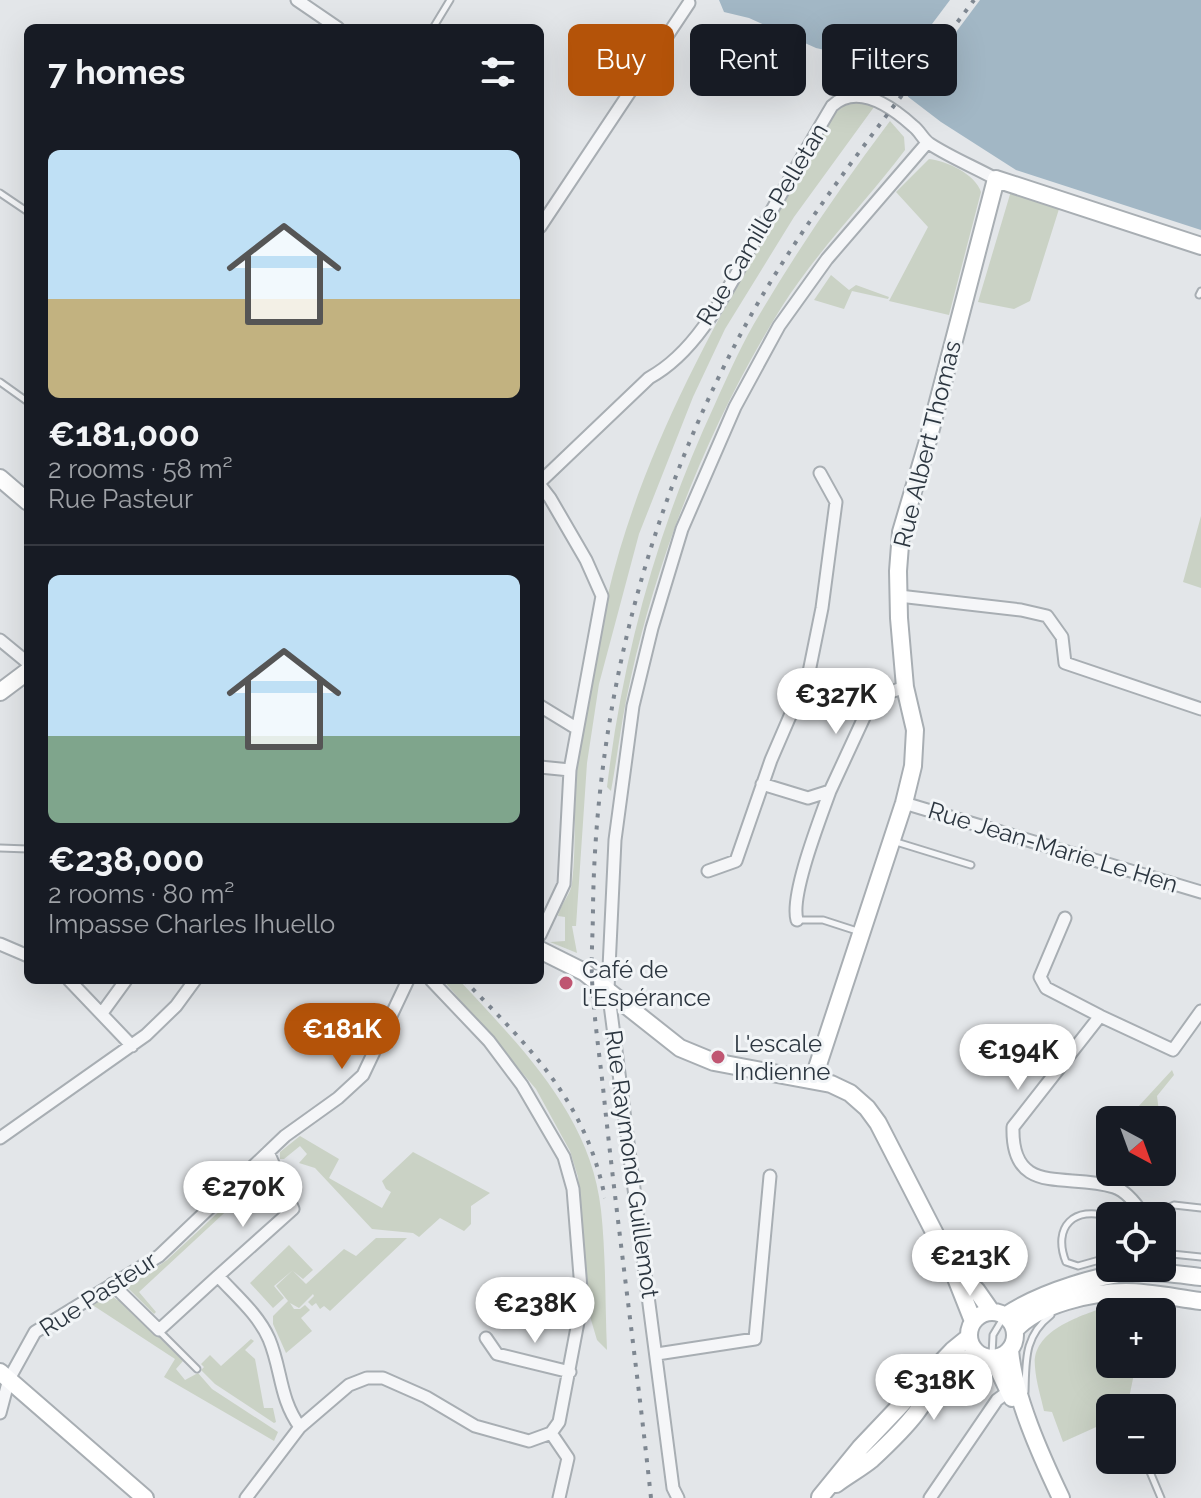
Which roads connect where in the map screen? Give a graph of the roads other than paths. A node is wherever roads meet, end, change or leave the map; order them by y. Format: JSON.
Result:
{"nodes":[{"id":1,"x":297,"y":0,"type":"edge"},
{"id":2,"x":450,"y":0,"type":"edge"},
{"id":3,"x":689,"y":3,"type":"dead end"},
{"id":4,"x":332,"y":24,"type":"edge"},
{"id":5,"x":435,"y":24,"type":"edge"},
{"id":6,"x":927,"y":143,"type":"junction"},
{"id":7,"x":996,"y":179,"type":"junction"},
{"id":8,"x":0,"y":193,"type":"edge"},
{"id":9,"x":24,"y":209,"type":"edge"},
{"id":10,"x":544,"y":221,"type":"edge"},
{"id":11,"x":1201,"y":246,"type":"edge"},
{"id":12,"x":0,"y":382,"type":"edge"},
{"id":13,"x":24,"y":399,"type":"edge"},
{"id":14,"x":820,"y":473,"type":"dead end"},
{"id":15,"x":0,"y":478,"type":"edge"},
{"id":16,"x":544,"y":480,"type":"edge"},
{"id":17,"x":544,"y":490,"type":"edge"},
{"id":18,"x":24,"y":499,"type":"edge"},
{"id":19,"x":899,"y":596,"type":"junction"},
{"id":20,"x":0,"y":640,"type":"edge"},
{"id":21,"x":24,"y":660,"type":"edge"},
{"id":22,"x":24,"y":674,"type":"edge"},
{"id":23,"x":905,"y":687,"type":"junction"},
{"id":24,"x":0,"y":692,"type":"edge"},
{"id":25,"x":544,"y":708,"type":"edge"},
{"id":26,"x":1201,"y":709,"type":"edge"},
{"id":27,"x":576,"y":728,"type":"junction"},
{"id":28,"x":544,"y":767,"type":"edge"},
{"id":29,"x":570,"y":770,"type":"junction"},
{"id":30,"x":762,"y":784,"type":"junction"},
{"id":31,"x":830,"y":791,"type":"junction"},
{"id":32,"x":904,"y":803,"type":"junction"},
{"id":33,"x":892,"y":841,"type":"junction"},
{"id":34,"x":0,"y":848,"type":"edge"},
{"id":35,"x":24,"y":849,"type":"edge"},
{"id":36,"x":971,"y":865,"type":"dead end"},
{"id":37,"x":708,"y":871,"type":"dead end"},
{"id":38,"x":1201,"y":892,"type":"edge"},
{"id":39,"x":1065,"y":918,"type":"dead end"},
{"id":40,"x":797,"y":920,"type":"joint"},
{"id":41,"x":544,"y":926,"type":"edge"},
{"id":42,"x":862,"y":933,"type":"junction"},
{"id":43,"x":0,"y":944,"type":"edge"},
{"id":44,"x":544,"y":952,"type":"edge"},
{"id":45,"x":24,"y":954,"type":"edge"},
{"id":46,"x":73,"y":984,"type":"edge"},
{"id":47,"x":123,"y":984,"type":"edge"},
{"id":48,"x":192,"y":984,"type":"edge"},
{"id":49,"x":406,"y":984,"type":"edge"},
{"id":50,"x":435,"y":984,"type":"edge"},
{"id":51,"x":608,"y":989,"type":"junction"},
{"id":52,"x":1201,"y":1011,"type":"edge"},
{"id":53,"x":102,"y":1013,"type":"junction"},
{"id":54,"x":1100,"y":1016,"type":"junction"},
{"id":55,"x":132,"y":1046,"type":"junction"},
{"id":56,"x":813,"y":1080,"type":"junction"},
{"id":57,"x":0,"y":1138,"type":"edge"},
{"id":58,"x":268,"y":1152,"type":"junction"},
{"id":59,"x":770,"y":1176,"type":"dead end"},
{"id":60,"x":1135,"y":1202,"type":"edge"},
{"id":61,"x":1176,"y":1205,"type":"edge"},
{"id":62,"x":1201,"y":1208,"type":"edge"},
{"id":63,"x":1096,"y":1215,"type":"edge"},
{"id":64,"x":1176,"y":1254,"type":"edge"},
{"id":65,"x":1201,"y":1257,"type":"edge"},
{"id":66,"x":1096,"y":1261,"type":"edge"},
{"id":67,"x":950,"y":1263,"type":"junction"},
{"id":68,"x":1176,"y":1274,"type":"edge"},
{"id":69,"x":218,"y":1276,"type":"junction"},
{"id":70,"x":1201,"y":1277,"type":"edge"},
{"id":71,"x":1096,"y":1280,"type":"edge"},
{"id":72,"x":1134,"y":1282,"type":"edge"},
{"id":73,"x":112,"y":1284,"type":"junction"},
{"id":74,"x":1126,"y":1292,"type":"junction"},
{"id":75,"x":1076,"y":1300,"type":"junction"},
{"id":76,"x":1201,"y":1301,"type":"edge"},
{"id":77,"x":998,"y":1314,"type":"junction"},
{"id":78,"x":971,"y":1329,"type":"junction"},
{"id":79,"x":159,"y":1330,"type":"junction"},
{"id":80,"x":1015,"y":1330,"type":"junction"},
{"id":81,"x":486,"y":1338,"type":"dead end"},
{"id":82,"x":1010,"y":1350,"type":"junction"},
{"id":83,"x":657,"y":1354,"type":"junction"},
{"id":84,"x":986,"y":1357,"type":"junction"},
{"id":85,"x":197,"y":1369,"type":"dead end"},
{"id":86,"x":570,"y":1372,"type":"junction"},
{"id":87,"x":4,"y":1376,"type":"edge"},
{"id":88,"x":1009,"y":1391,"type":"junction"},
{"id":89,"x":1024,"y":1405,"type":"junction"},
{"id":90,"x":0,"y":1413,"type":"edge"},
{"id":91,"x":300,"y":1427,"type":"junction"},
{"id":92,"x":551,"y":1433,"type":"junction"},
{"id":93,"x":1035,"y":1442,"type":"junction"},
{"id":94,"x":872,"y":1459,"type":"junction"},
{"id":95,"x":1151,"y":1474,"type":"edge"},
{"id":96,"x":144,"y":1498,"type":"edge"},
{"id":97,"x":246,"y":1498,"type":"edge"},
{"id":98,"x":559,"y":1498,"type":"edge"},
{"id":99,"x":678,"y":1498,"type":"edge"},
{"id":100,"x":820,"y":1498,"type":"edge"},
{"id":101,"x":837,"y":1498,"type":"edge"},
{"id":102,"x":930,"y":1498,"type":"edge"},
{"id":103,"x":1061,"y":1498,"type":"edge"},
{"id":104,"x":1161,"y":1498,"type":"edge"}],
"edges":[{"from":1,"to":4,"type":"street"},
{"from":2,"to":5,"type":"lane"},
{"from":3,"to":10,"type":"street"},
{"from":6,"to":7,"type":"street"},
{"from":6,"to":16,"type":"street","name":"Rue Camille Pelletan"},
{"from":6,"to":51,"type":"street","name":"Rue Raymond Guillemot"},
{"from":7,"to":11,"type":"street"},
{"from":7,"to":19,"type":"street","name":"Rue Albert Thomas"},
{"from":8,"to":9,"type":"lane"},
{"from":12,"to":13,"type":"lane"},
{"from":14,"to":30,"type":"street"},
{"from":15,"to":18,"type":"street"},
{"from":17,"to":27,"type":"street"},
{"from":19,"to":23,"type":"street","name":"Rue Albert Thomas"},
{"from":19,"to":26,"type":"street"},
{"from":20,"to":21,"type":"street"},
{"from":22,"to":24,"type":"street"},
{"from":23,"to":31,"type":"street"},
{"from":23,"to":32,"type":"street","name":"Rue Albert Thomas"},
{"from":25,"to":27,"type":"street"},
{"from":27,"to":29,"type":"street"},
{"from":28,"to":29,"type":"street"},
{"from":29,"to":41,"type":"street"},
{"from":30,"to":31,"type":"street"},
{"from":30,"to":37,"type":"street"},
{"from":31,"to":40,"type":"street"},
{"from":32,"to":33,"type":"street","name":"Rue Albert Thomas"},
{"from":32,"to":38,"type":"street","name":"Rue Jean-Marie Le Hen"},
{"from":33,"to":36,"type":"lane"},
{"from":33,"to":42,"type":"street","name":"Rue Albert Thomas"},
{"from":34,"to":35,"type":"lane"},
{"from":39,"to":54,"type":"street"},
{"from":40,"to":42,"type":"lane"},
{"from":42,"to":56,"type":"street","name":"Rue Albert Thomas"},
{"from":43,"to":45,"type":"street"},
{"from":44,"to":51,"type":"street"},
{"from":46,"to":53,"type":"street"},
{"from":47,"to":53,"type":"street"},
{"from":48,"to":55,"type":"street"},
{"from":49,"to":58,"type":"street","name":"Rue Pasteur"},
{"from":50,"to":86,"type":"street"},
{"from":51,"to":56,"type":"street"},
{"from":51,"to":83,"type":"street","name":"Rue Raymond Guillemot"},
{"from":52,"to":54,"type":"street"},
{"from":53,"to":55,"type":"street"},
{"from":54,"to":60,"type":"street"},
{"from":55,"to":57,"type":"street"},
{"from":56,"to":67,"type":"street"},
{"from":58,"to":69,"type":"street"},
{"from":58,"to":73,"type":"street","name":"Rue Pasteur"},
{"from":59,"to":83,"type":"street"},
{"from":61,"to":62,"type":"lane"},
{"from":63,"to":66,"type":"lane"},
{"from":64,"to":65,"type":"lane"},
{"from":67,"to":77,"type":"street"},
{"from":67,"to":78,"type":"street"},
{"from":68,"to":70,"type":"street"},
{"from":69,"to":79,"type":"street"},
{"from":69,"to":91,"type":"street"},
{"from":71,"to":77,"type":"street"},
{"from":72,"to":74,"type":"street"},
{"from":73,"to":79,"type":"street"},
{"from":73,"to":87,"type":"street","name":"Rue Pasteur"},
{"from":74,"to":75,"type":"street"},
{"from":74,"to":76,"type":"street"},
{"from":75,"to":80,"type":"street"},
{"from":75,"to":89,"type":"lane"},
{"from":77,"to":78,"type":"street"},
{"from":77,"to":80,"type":"street"},
{"from":77,"to":84,"type":"lane"},
{"from":78,"to":84,"type":"street"},
{"from":78,"to":100,"type":"street"},
{"from":79,"to":85,"type":"lane"},
{"from":80,"to":82,"type":"street"},
{"from":81,"to":86,"type":"street"},
{"from":82,"to":84,"type":"street"},
{"from":82,"to":89,"type":"street"},
{"from":83,"to":99,"type":"street","name":"Rue Raymond Guillemot"},
{"from":84,"to":88,"type":"street"},
{"from":84,"to":94,"type":"street"},
{"from":86,"to":92,"type":"street"},
{"from":87,"to":90,"type":"street","name":"Rue Pasteur"},
{"from":87,"to":96,"type":"street"},
{"from":88,"to":93,"type":"street"},
{"from":88,"to":102,"type":"street"},
{"from":89,"to":93,"type":"street"},
{"from":91,"to":92,"type":"street"},
{"from":91,"to":97,"type":"street"},
{"from":92,"to":98,"type":"street"},
{"from":93,"to":103,"type":"street"},
{"from":94,"to":100,"type":"street"},
{"from":94,"to":101,"type":"street"},
{"from":95,"to":104,"type":"lane"}]}
